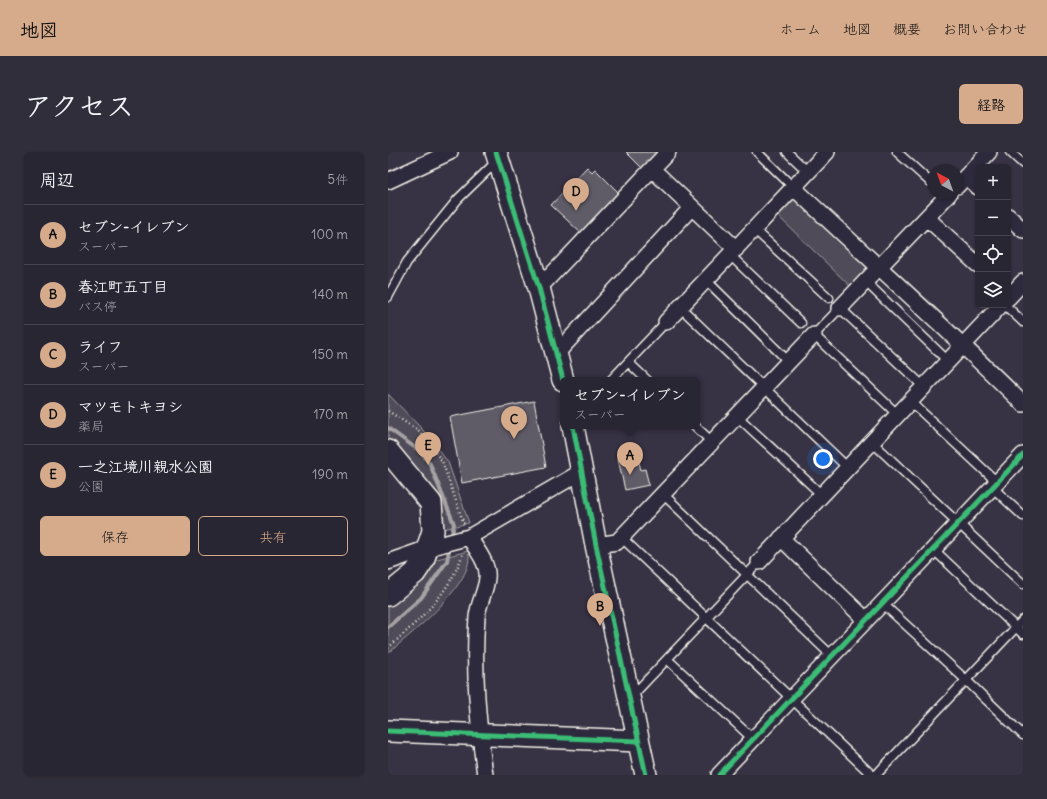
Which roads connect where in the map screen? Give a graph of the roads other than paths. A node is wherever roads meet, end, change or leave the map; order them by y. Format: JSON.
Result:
{"nodes":[{"id":1,"x":450,"y":152,"type":"edge"},
{"id":2,"x":668,"y":152,"type":"edge"},
{"id":3,"x":757,"y":152,"type":"edge"},
{"id":4,"x":787,"y":152,"type":"edge"},
{"id":5,"x":827,"y":152,"type":"edge"},
{"id":6,"x":897,"y":152,"type":"edge"},
{"id":7,"x":989,"y":152,"type":"edge"},
{"id":8,"x":1010,"y":152,"type":"edge"},
{"id":9,"x":500,"y":155,"type":"edge"},
{"id":10,"x":1023,"y":164,"type":"edge"},
{"id":11,"x":652,"y":169,"type":"junction"},
{"id":12,"x":808,"y":172,"type":"junction"},
{"id":13,"x":927,"y":179,"type":"edge"},
{"id":14,"x":963,"y":180,"type":"edge"},
{"id":15,"x":388,"y":181,"type":"edge"},
{"id":16,"x":963,"y":181,"type":"edge"},
{"id":17,"x":975,"y":186,"type":"edge"},
{"id":18,"x":794,"y":188,"type":"junction"},
{"id":19,"x":944,"y":200,"type":"edge"},
{"id":20,"x":692,"y":207,"type":"junction"},
{"id":21,"x":927,"y":218,"type":"junction"},
{"id":22,"x":1011,"y":219,"type":"edge"},
{"id":23,"x":754,"y":229,"type":"junction"},
{"id":24,"x":1023,"y":230,"type":"edge"},
{"id":25,"x":733,"y":252,"type":"junction"},
{"id":26,"x":975,"y":262,"type":"edge"},
{"id":27,"x":878,"y":268,"type":"junction"},
{"id":28,"x":706,"y":280,"type":"junction"},
{"id":29,"x":866,"y":282,"type":"junction"},
{"id":30,"x":1023,"y":282,"type":"edge"},
{"id":31,"x":539,"y":288,"type":"junction"},
{"id":32,"x":1011,"y":294,"type":"edge"},
{"id":33,"x":388,"y":297,"type":"edge"},
{"id":34,"x":829,"y":298,"type":"dead end"},
{"id":35,"x":1011,"y":306,"type":"edge"},
{"id":36,"x":680,"y":307,"type":"junction"},
{"id":37,"x":840,"y":308,"type":"junction"},
{"id":38,"x":998,"y":308,"type":"edge"},
{"id":39,"x":666,"y":322,"type":"joint"},
{"id":40,"x":1023,"y":322,"type":"edge"},
{"id":41,"x":801,"y":323,"type":"dead end"},
{"id":42,"x":814,"y":335,"type":"junction"},
{"id":43,"x":964,"y":345,"type":"junction"},
{"id":44,"x":557,"y":353,"type":"junction"},
{"id":45,"x":948,"y":361,"type":"junction"},
{"id":46,"x":628,"y":362,"type":"junction"},
{"id":47,"x":790,"y":362,"type":"junction"},
{"id":48,"x":562,"y":377,"type":"edge"},
{"id":49,"x":614,"y":377,"type":"edge"},
{"id":50,"x":644,"y":377,"type":"edge"},
{"id":51,"x":924,"y":387,"type":"junction"},
{"id":52,"x":764,"y":389,"type":"junction"},
{"id":53,"x":910,"y":401,"type":"junction"},
{"id":54,"x":1023,"y":404,"type":"edge"},
{"id":55,"x":898,"y":415,"type":"junction"},
{"id":56,"x":738,"y":416,"type":"junction"},
{"id":57,"x":574,"y":429,"type":"edge"},
{"id":58,"x":698,"y":429,"type":"edge"},
{"id":59,"x":712,"y":442,"type":"junction"},
{"id":60,"x":872,"y":442,"type":"junction"},
{"id":61,"x":388,"y":451,"type":"edge"},
{"id":62,"x":1023,"y":455,"type":"edge"},
{"id":63,"x":848,"y":468,"type":"junction"},
{"id":64,"x":581,"y":472,"type":"junction"},
{"id":65,"x":994,"y":485,"type":"junction"},
{"id":66,"x":663,"y":494,"type":"junction"},
{"id":67,"x":822,"y":495,"type":"junction"},
{"id":68,"x":1023,"y":516,"type":"edge"},
{"id":69,"x":957,"y":524,"type":"junction"},
{"id":70,"x":469,"y":537,"type":"junction"},
{"id":71,"x":621,"y":537,"type":"junction"},
{"id":72,"x":781,"y":538,"type":"junction"},
{"id":73,"x":596,"y":545,"type":"junction"},
{"id":74,"x":428,"y":548,"type":"junction"},
{"id":75,"x":933,"y":549,"type":"junction"},
{"id":76,"x":388,"y":562,"type":"edge"},
{"id":77,"x":759,"y":562,"type":"joint"},
{"id":78,"x":747,"y":574,"type":"junction"},
{"id":79,"x":1023,"y":584,"type":"edge"},
{"id":80,"x":388,"y":595,"type":"edge"},
{"id":81,"x":882,"y":603,"type":"junction"},
{"id":82,"x":706,"y":617,"type":"junction"},
{"id":83,"x":866,"y":620,"type":"junction"},
{"id":84,"x":1023,"y":620,"type":"edge"},
{"id":85,"x":1016,"y":628,"type":"junction"},
{"id":86,"x":1023,"y":634,"type":"edge"},
{"id":87,"x":832,"y":656,"type":"junction"},
{"id":88,"x":667,"y":659,"type":"junction"},
{"id":89,"x":966,"y":680,"type":"junction"},
{"id":90,"x":792,"y":698,"type":"junction"},
{"id":91,"x":629,"y":699,"type":"junction"},
{"id":92,"x":388,"y":730,"type":"edge"},
{"id":93,"x":480,"y":735,"type":"junction"},
{"id":94,"x":1023,"y":735,"type":"edge"},
{"id":95,"x":753,"y":739,"type":"junction"},
{"id":96,"x":638,"y":741,"type":"junction"},
{"id":97,"x":485,"y":775,"type":"edge"},
{"id":98,"x":646,"y":775,"type":"edge"},
{"id":99,"x":718,"y":775,"type":"edge"},
{"id":100,"x":872,"y":775,"type":"edge"},
{"id":101,"x":876,"y":775,"type":"edge"}],
"edges":[{"from":1,"to":15,"type":"street"},
{"from":2,"to":11,"type":"street"},
{"from":3,"to":18,"type":"lane"},
{"from":4,"to":12,"type":"lane"},
{"from":5,"to":12,"type":"street"},
{"from":6,"to":13,"type":"lane"},
{"from":7,"to":14,"type":"street"},
{"from":8,"to":10,"type":"lane"},
{"from":9,"to":31,"type":"street"},
{"from":9,"to":33,"type":"lane"},
{"from":11,"to":20,"type":"street"},
{"from":11,"to":31,"type":"street"},
{"from":12,"to":18,"type":"street"},
{"from":16,"to":17,"type":"street"},
{"from":18,"to":23,"type":"street"},
{"from":18,"to":27,"type":"street"},
{"from":19,"to":21,"type":"street"},
{"from":20,"to":25,"type":"street"},
{"from":20,"to":44,"type":"street"},
{"from":21,"to":26,"type":"street"},
{"from":21,"to":27,"type":"street"},
{"from":22,"to":24,"type":"street"},
{"from":23,"to":25,"type":"street"},
{"from":23,"to":34,"type":"lane"},
{"from":25,"to":28,"type":"street"},
{"from":25,"to":41,"type":"lane"},
{"from":27,"to":29,"type":"street"},
{"from":27,"to":43,"type":"street"},
{"from":28,"to":36,"type":"street"},
{"from":28,"to":47,"type":"lane"},
{"from":29,"to":37,"type":"street"},
{"from":29,"to":45,"type":"lane"},
{"from":30,"to":32,"type":"street"},
{"from":31,"to":44,"type":"street"},
{"from":35,"to":40,"type":"lane"},
{"from":36,"to":39,"type":"street"},
{"from":36,"to":52,"type":"lane"},
{"from":37,"to":42,"type":"lane"},
{"from":37,"to":51,"type":"lane"},
{"from":38,"to":43,"type":"street"},
{"from":39,"to":46,"type":"lane"},
{"from":42,"to":47,"type":"street"},
{"from":42,"to":55,"type":"lane"},
{"from":43,"to":45,"type":"street"},
{"from":43,"to":54,"type":"street"},
{"from":44,"to":48,"type":"street"},
{"from":45,"to":51,"type":"street"},
{"from":46,"to":49,"type":"lane"},
{"from":46,"to":50,"type":"lane"},
{"from":47,"to":52,"type":"street"},
{"from":51,"to":53,"type":"street"},
{"from":52,"to":56,"type":"street"},
{"from":52,"to":63,"type":"lane"},
{"from":53,"to":55,"type":"street"},
{"from":53,"to":65,"type":"lane"},
{"from":55,"to":60,"type":"street"},
{"from":56,"to":59,"type":"street"},
{"from":56,"to":67,"type":"lane"},
{"from":57,"to":64,"type":"street"},
{"from":58,"to":59,"type":"lane"},
{"from":59,"to":66,"type":"street"},
{"from":60,"to":63,"type":"street"},
{"from":60,"to":69,"type":"lane"},
{"from":61,"to":74,"type":"street"},
{"from":62,"to":65,"type":"street"},
{"from":63,"to":67,"type":"street"},
{"from":64,"to":70,"type":"street"},
{"from":64,"to":73,"type":"street"},
{"from":65,"to":68,"type":"lane"},
{"from":65,"to":69,"type":"street"},
{"from":66,"to":71,"type":"street"},
{"from":66,"to":78,"type":"lane"},
{"from":67,"to":72,"type":"street"},
{"from":69,"to":75,"type":"street"},
{"from":69,"to":79,"type":"lane"},
{"from":70,"to":74,"type":"street"},
{"from":70,"to":93,"type":"street"},
{"from":71,"to":73,"type":"street"},
{"from":71,"to":82,"type":"lane"},
{"from":72,"to":77,"type":"street"},
{"from":72,"to":83,"type":"street"},
{"from":73,"to":91,"type":"street"},
{"from":74,"to":76,"type":"street"},
{"from":74,"to":80,"type":"street"},
{"from":75,"to":81,"type":"street"},
{"from":75,"to":85,"type":"lane"},
{"from":77,"to":78,"type":"lane"},
{"from":78,"to":82,"type":"lane"},
{"from":78,"to":87,"type":"lane"},
{"from":81,"to":83,"type":"street"},
{"from":81,"to":89,"type":"lane"},
{"from":82,"to":88,"type":"lane"},
{"from":82,"to":90,"type":"lane"},
{"from":83,"to":87,"type":"street"},
{"from":84,"to":85,"type":"lane"},
{"from":85,"to":86,"type":"lane"},
{"from":85,"to":89,"type":"lane"},
{"from":87,"to":90,"type":"street"},
{"from":88,"to":91,"type":"lane"},
{"from":88,"to":95,"type":"lane"},
{"from":89,"to":94,"type":"lane"},
{"from":89,"to":101,"type":"lane"},
{"from":90,"to":95,"type":"street"},
{"from":90,"to":100,"type":"lane"},
{"from":91,"to":96,"type":"street"},
{"from":92,"to":93,"type":"street"},
{"from":93,"to":96,"type":"street"},
{"from":93,"to":97,"type":"street"},
{"from":95,"to":99,"type":"street"},
{"from":96,"to":98,"type":"street"}]}
